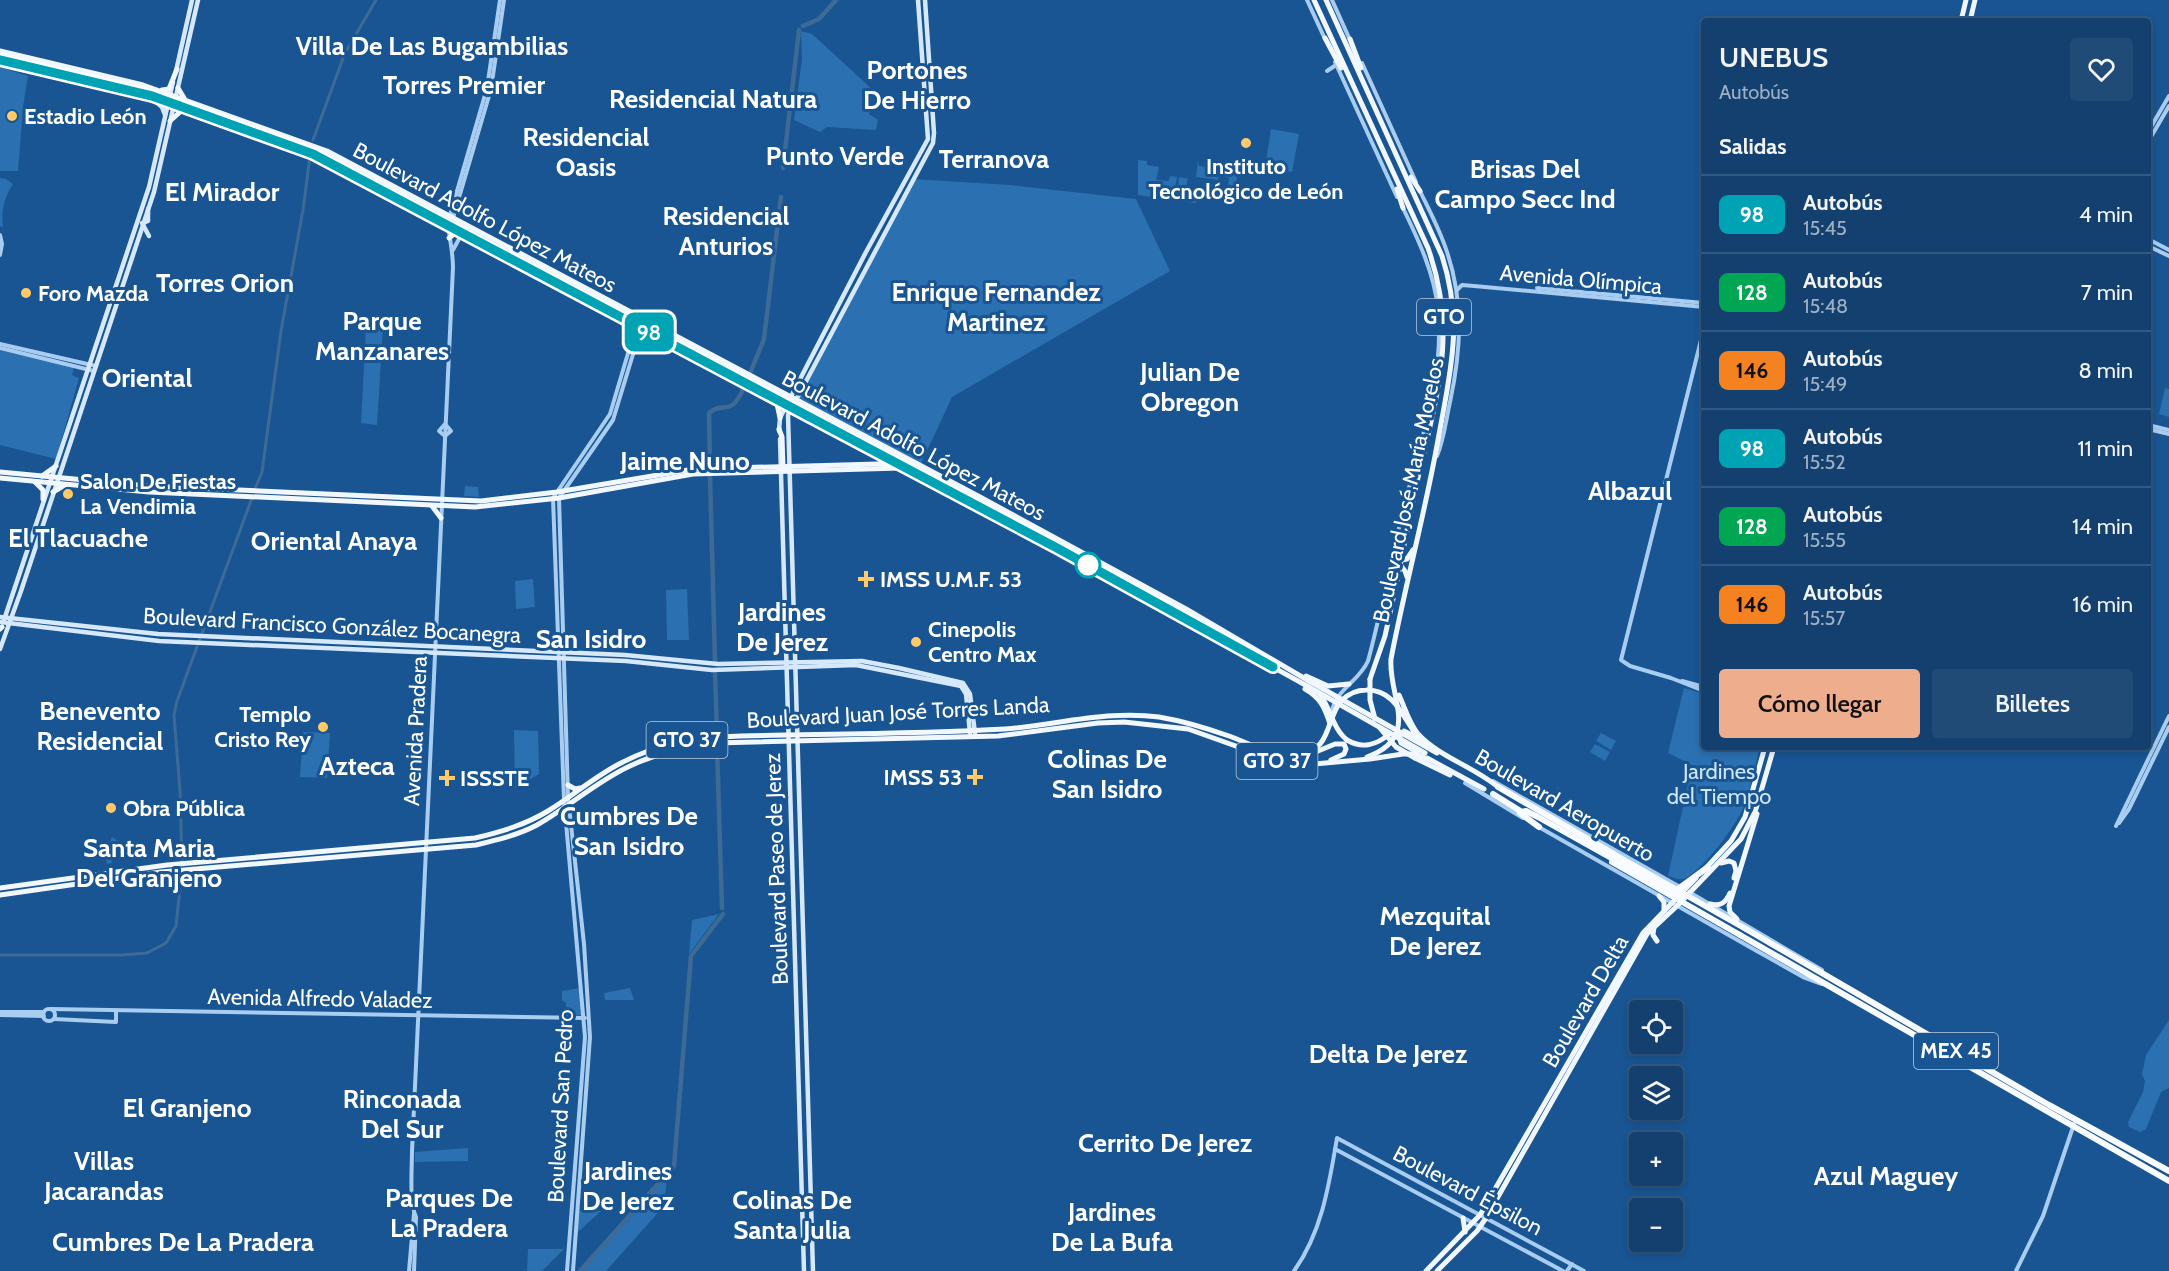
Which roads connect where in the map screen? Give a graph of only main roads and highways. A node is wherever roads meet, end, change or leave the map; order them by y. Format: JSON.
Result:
{"nodes":[{"id":1,"x":192,"y":0,"type":"edge"},
{"id":2,"x":198,"y":0,"type":"edge"},
{"id":3,"x":918,"y":0,"type":"edge"},
{"id":4,"x":925,"y":0,"type":"edge"},
{"id":5,"x":1314,"y":0,"type":"edge"},
{"id":6,"x":1326,"y":0,"type":"edge"},
{"id":7,"x":1966,"y":0,"type":"edge"},
{"id":8,"x":1975,"y":0,"type":"edge"},
{"id":9,"x":1962,"y":18,"type":"edge"},
{"id":10,"x":1971,"y":18,"type":"edge"},
{"id":11,"x":1325,"y":38,"type":"road end"},
{"id":12,"x":1350,"y":39,"type":"road end"},
{"id":13,"x":3,"y":52,"type":"edge"},
{"id":14,"x":0,"y":60,"type":"edge"},
{"id":15,"x":177,"y":69,"type":"junction"},
{"id":16,"x":178,"y":87,"type":"junction"},
{"id":17,"x":156,"y":89,"type":"junction"},
{"id":18,"x":1369,"y":93,"type":"junction"},
{"id":19,"x":174,"y":95,"type":"junction"},
{"id":20,"x":184,"y":99,"type":"junction"},
{"id":21,"x":155,"y":101,"type":"road end"},
{"id":22,"x":172,"y":104,"type":"junction"},
{"id":23,"x":1361,"y":104,"type":"junction"},
{"id":24,"x":189,"y":110,"type":"junction"},
{"id":25,"x":217,"y":110,"type":"junction"},
{"id":26,"x":204,"y":115,"type":"junction"},
{"id":27,"x":168,"y":119,"type":"junction"},
{"id":28,"x":933,"y":126,"type":"junction"},
{"id":29,"x":940,"y":131,"type":"dead end"},
{"id":30,"x":258,"y":133,"type":"junction"},
{"id":31,"x":276,"y":135,"type":"dead end"},
{"id":32,"x":1392,"y":144,"type":"junction"},
{"id":33,"x":1383,"y":151,"type":"junction"},
{"id":34,"x":149,"y":187,"type":"junction"},
{"id":35,"x":1420,"y":191,"type":"road end"},
{"id":36,"x":154,"y":192,"type":"junction"},
{"id":37,"x":1403,"y":208,"type":"road end"},
{"id":38,"x":141,"y":209,"type":"junction"},
{"id":39,"x":449,"y":220,"type":"junction"},
{"id":40,"x":142,"y":223,"type":"junction"},
{"id":41,"x":463,"y":229,"type":"junction"},
{"id":42,"x":149,"y":236,"type":"dead end"},
{"id":43,"x":449,"y":238,"type":"road end"},
{"id":44,"x":640,"y":322,"type":"junction"},
{"id":45,"x":92,"y":368,"type":"junction"},
{"id":46,"x":776,"y":399,"type":"junction"},
{"id":47,"x":1430,"y":401,"type":"road end"},
{"id":48,"x":791,"y":402,"type":"junction"},
{"id":49,"x":1433,"y":411,"type":"junction"},
{"id":50,"x":780,"y":418,"type":"junction"},
{"id":51,"x":1431,"y":423,"type":"junction"},
{"id":52,"x":788,"y":427,"type":"junction"},
{"id":53,"x":779,"y":429,"type":"junction"},
{"id":54,"x":1424,"y":433,"type":"road end"},
{"id":55,"x":785,"y":436,"type":"junction"},
{"id":56,"x":877,"y":454,"type":"junction"},
{"id":57,"x":914,"y":463,"type":"junction"},
{"id":58,"x":877,"y":464,"type":"junction"},
{"id":59,"x":895,"y":464,"type":"junction"},
{"id":60,"x":56,"y":466,"type":"junction"},
{"id":61,"x":904,"y":468,"type":"junction"},
{"id":62,"x":784,"y":469,"type":"junction"},
{"id":63,"x":0,"y":472,"type":"edge"},
{"id":64,"x":40,"y":477,"type":"junction"},
{"id":65,"x":0,"y":478,"type":"edge"},
{"id":66,"x":54,"y":481,"type":"junction"},
{"id":67,"x":34,"y":482,"type":"junction"},
{"id":68,"x":66,"y":485,"type":"junction"},
{"id":69,"x":53,"y":492,"type":"junction"},
{"id":70,"x":253,"y":494,"type":"junction"},
{"id":71,"x":960,"y":497,"type":"junction"},
{"id":72,"x":44,"y":499,"type":"junction"},
{"id":73,"x":442,"y":503,"type":"junction"},
{"id":74,"x":428,"y":504,"type":"junction"},
{"id":75,"x":441,"y":518,"type":"road end"},
{"id":76,"x":1029,"y":524,"type":"junction"},
{"id":77,"x":1395,"y":547,"type":"road end"},
{"id":78,"x":1415,"y":548,"type":"junction"},
{"id":79,"x":1389,"y":574,"type":"road end"},
{"id":80,"x":1408,"y":579,"type":"junction"},
{"id":81,"x":5,"y":623,"type":"edge"},
{"id":82,"x":199,"y":640,"type":"junction"},
{"id":83,"x":1239,"y":644,"type":"junction"},
{"id":84,"x":0,"y":649,"type":"edge"},
{"id":85,"x":785,"y":665,"type":"junction"},
{"id":86,"x":794,"y":665,"type":"junction"},
{"id":87,"x":1275,"y":665,"type":"junction"},
{"id":88,"x":892,"y":666,"type":"junction"},
{"id":89,"x":887,"y":670,"type":"junction"},
{"id":90,"x":795,"y":680,"type":"junction"},
{"id":91,"x":786,"y":681,"type":"junction"},
{"id":92,"x":1349,"y":684,"type":"road end"},
{"id":93,"x":1328,"y":686,"type":"junction"},
{"id":94,"x":1394,"y":688,"type":"junction"},
{"id":95,"x":1310,"y":691,"type":"junction"},
{"id":96,"x":1319,"y":692,"type":"junction"},
{"id":97,"x":1398,"y":717,"type":"junction"},
{"id":98,"x":1330,"y":724,"type":"junction"},
{"id":99,"x":973,"y":733,"type":"junction"},
{"id":100,"x":788,"y":738,"type":"junction"},
{"id":101,"x":797,"y":738,"type":"junction"},
{"id":102,"x":1433,"y":748,"type":"junction"},
{"id":103,"x":1764,"y":750,"type":"edge"},
{"id":104,"x":1773,"y":750,"type":"edge"},
{"id":105,"x":1275,"y":754,"type":"junction"},
{"id":106,"x":1360,"y":760,"type":"junction"},
{"id":107,"x":1430,"y":760,"type":"junction"},
{"id":108,"x":1306,"y":766,"type":"junction"},
{"id":109,"x":1457,"y":772,"type":"junction"},
{"id":110,"x":790,"y":783,"type":"junction"},
{"id":111,"x":568,"y":785,"type":"road end"},
{"id":112,"x":799,"y":785,"type":"junction"},
{"id":113,"x":1498,"y":787,"type":"junction"},
{"id":114,"x":582,"y":788,"type":"junction"},
{"id":115,"x":1484,"y":789,"type":"junction"},
{"id":116,"x":1493,"y":794,"type":"junction"},
{"id":117,"x":1525,"y":803,"type":"junction"},
{"id":118,"x":1508,"y":804,"type":"junction"},
{"id":119,"x":1758,"y":804,"type":"junction"},
{"id":120,"x":1522,"y":812,"type":"junction"},
{"id":121,"x":1539,"y":827,"type":"road end"},
{"id":122,"x":427,"y":835,"type":"road end"},
{"id":123,"x":1575,"y":837,"type":"junction"},
{"id":124,"x":418,"y":844,"type":"junction"},
{"id":125,"x":427,"y":846,"type":"junction"},
{"id":126,"x":1720,"y":863,"type":"junction"},
{"id":127,"x":184,"y":867,"type":"junction"},
{"id":128,"x":1708,"y":867,"type":"joint"},
{"id":129,"x":176,"y":868,"type":"junction"},
{"id":130,"x":0,"y":888,"type":"edge"},
{"id":131,"x":1681,"y":890,"type":"junction"},
{"id":132,"x":0,"y":895,"type":"edge"},
{"id":133,"x":1659,"y":896,"type":"road end"},
{"id":134,"x":1710,"y":904,"type":"road end"},
{"id":135,"x":1675,"y":905,"type":"junction"},
{"id":136,"x":1664,"y":911,"type":"junction"},
{"id":137,"x":1737,"y":919,"type":"road end"},
{"id":138,"x":1655,"y":925,"type":"junction"},
{"id":139,"x":1657,"y":941,"type":"dead end"},
{"id":140,"x":803,"y":953,"type":"junction"},
{"id":141,"x":794,"y":955,"type":"junction"},
{"id":142,"x":806,"y":1008,"type":"junction"},
{"id":143,"x":797,"y":1016,"type":"junction"},
{"id":144,"x":806,"y":1017,"type":"junction"},
{"id":145,"x":797,"y":1025,"type":"junction"},
{"id":146,"x":807,"y":1045,"type":"junction"},
{"id":147,"x":798,"y":1052,"type":"junction"},
{"id":148,"x":807,"y":1056,"type":"junction"},
{"id":149,"x":798,"y":1063,"type":"junction"},
{"id":150,"x":2169,"y":1171,"type":"edge"},
{"id":151,"x":2169,"y":1181,"type":"edge"},
{"id":152,"x":1483,"y":1216,"type":"junction"},
{"id":153,"x":1463,"y":1218,"type":"road end"},
{"id":154,"x":1477,"y":1226,"type":"junction"},
{"id":155,"x":1465,"y":1232,"type":"junction"},
{"id":156,"x":804,"y":1271,"type":"edge"},
{"id":157,"x":813,"y":1271,"type":"edge"},
{"id":158,"x":1428,"y":1271,"type":"edge"},
{"id":159,"x":1437,"y":1271,"type":"edge"}],
"edges":[{"from":1,"to":15,"type":"main road"},
{"from":2,"to":16,"type":"main road"},
{"from":3,"to":48,"type":"main road"},
{"from":4,"to":28,"type":"main road"},
{"from":5,"to":23,"type":"main road","name":"Boulevard José María Morelos","number":"GTO"},
{"from":6,"to":18,"type":"main road","name":"Boulevard José María Morelos","number":"GTO"},
{"from":7,"to":9,"type":"main road"},
{"from":8,"to":10,"type":"main road"},
{"from":11,"to":23,"type":"main road"},
{"from":12,"to":18,"type":"main road"},
{"from":13,"to":14,"type":"main road"},
{"from":13,"to":17,"type":"main road","name":"Boulevard Adolfo López Mateos"},
{"from":14,"to":22,"type":"main road","name":"Boulevard Adolfo López Mateos"},
{"from":15,"to":17,"type":"main road"},
{"from":15,"to":19,"type":"main road"},
{"from":16,"to":19,"type":"main road"},
{"from":16,"to":20,"type":"main road"},
{"from":17,"to":19,"type":"main road","name":"Boulevard Adolfo López Mateos"},
{"from":18,"to":32,"type":"main road","name":"Boulevard José María Morelos","number":"GTO"},
{"from":19,"to":20,"type":"main road","name":"Boulevard Adolfo López Mateos"},
{"from":19,"to":22,"type":"main road"},
{"from":20,"to":25,"type":"main road","name":"Boulevard Adolfo López Mateos"},
{"from":21,"to":27,"type":"main road"},
{"from":22,"to":24,"type":"main road","name":"Boulevard Adolfo López Mateos"},
{"from":22,"to":27,"type":"main road"},
{"from":23,"to":33,"type":"main road","name":"Boulevard José María Morelos","number":"GTO"},
{"from":24,"to":26,"type":"main road","name":"Boulevard Adolfo López Mateos"},
{"from":24,"to":27,"type":"main road"},
{"from":25,"to":26,"type":"main road"},
{"from":25,"to":39,"type":"main road","name":"Boulevard Adolfo López Mateos"},
{"from":26,"to":30,"type":"main road","name":"Boulevard Adolfo López Mateos"},
{"from":27,"to":34,"type":"main road"},
{"from":27,"to":36,"type":"main road"},
{"from":28,"to":29,"type":"main road"},
{"from":28,"to":48,"type":"main road"},
{"from":30,"to":31,"type":"main road"},
{"from":30,"to":39,"type":"main road","name":"Boulevard Adolfo López Mateos"},
{"from":32,"to":35,"type":"main road"},
{"from":32,"to":78,"type":"main road","name":"Boulevard José María Morelos","number":"GTO"},
{"from":33,"to":37,"type":"main road"},
{"from":33,"to":49,"type":"main road","name":"Boulevard José María Morelos","number":"GTO"},
{"from":34,"to":36,"type":"main road"},
{"from":34,"to":38,"type":"main road"},
{"from":36,"to":40,"type":"main road"},
{"from":38,"to":40,"type":"main road"},
{"from":38,"to":45,"type":"main road"},
{"from":39,"to":41,"type":"main road","name":"Boulevard Adolfo López Mateos"},
{"from":39,"to":41,"type":"main road","name":"Boulevard Adolfo López Mateos"},
{"from":40,"to":42,"type":"main road"},
{"from":40,"to":45,"type":"main road"},
{"from":41,"to":43,"type":"main road"},
{"from":41,"to":44,"type":"main road","name":"Boulevard Adolfo López Mateos"},
{"from":41,"to":44,"type":"main road","name":"Boulevard Adolfo López Mateos"},
{"from":44,"to":46,"type":"main road","name":"Boulevard Adolfo López Mateos"},
{"from":44,"to":48,"type":"main road","name":"Boulevard Adolfo López Mateos"},
{"from":45,"to":60,"type":"main road"},
{"from":45,"to":66,"type":"main road"},
{"from":46,"to":48,"type":"main road","name":"Boulevard Adolfo López Mateos"},
{"from":46,"to":50,"type":"main road"},
{"from":47,"to":49,"type":"main road"},
{"from":48,"to":50,"type":"main road","name":"Boulevard Paseo de Jerez"},
{"from":48,"to":52,"type":"main road"},
{"from":48,"to":56,"type":"main road","name":"Boulevard Adolfo López Mateos"},
{"from":48,"to":57,"type":"main road","name":"Boulevard Adolfo López Mateos"},
{"from":49,"to":51,"type":"main road","name":"Boulevard José María Morelos","number":"GTO"},
{"from":50,"to":53,"type":"main road","name":"Boulevard Paseo de Jerez"},
{"from":51,"to":54,"type":"main road"},
{"from":51,"to":109,"type":"main road","name":"Boulevard José María Morelos","number":"GTO","bridge":true},
{"from":52,"to":53,"type":"main road"},
{"from":52,"to":55,"type":"main road"},
{"from":53,"to":55,"type":"main road"},
{"from":53,"to":62,"type":"main road","name":"Boulevard Paseo de Jerez"},
{"from":55,"to":62,"type":"main road"},
{"from":56,"to":58,"type":"main road"},
{"from":56,"to":59,"type":"main road","name":"Boulevard Adolfo López Mateos"},
{"from":57,"to":59,"type":"main road"},
{"from":57,"to":76,"type":"main road","name":"Boulevard Adolfo López Mateos"},
{"from":58,"to":59,"type":"main road"},
{"from":58,"to":62,"type":"main road"},
{"from":59,"to":61,"type":"main road","name":"Boulevard Adolfo López Mateos"},
{"from":60,"to":64,"type":"main road"},
{"from":60,"to":66,"type":"main road"},
{"from":61,"to":62,"type":"main road"},
{"from":61,"to":71,"type":"main road","name":"Boulevard Adolfo López Mateos"},
{"from":62,"to":73,"type":"main road"},
{"from":62,"to":85,"type":"main road","name":"Boulevard Paseo de Jerez"},
{"from":62,"to":86,"type":"main road","name":"Boulevard Paseo de Jerez"},
{"from":63,"to":64,"type":"main road"},
{"from":64,"to":66,"type":"main road"},
{"from":65,"to":67,"type":"main road"},
{"from":66,"to":67,"type":"main road"},
{"from":66,"to":68,"type":"main road"},
{"from":66,"to":69,"type":"main road"},
{"from":66,"to":70,"type":"main road"},
{"from":66,"to":72,"type":"main road"},
{"from":67,"to":72,"type":"main road"},
{"from":68,"to":69,"type":"main road"},
{"from":68,"to":70,"type":"main road"},
{"from":69,"to":81,"type":"main road"},
{"from":70,"to":73,"type":"main road"},
{"from":70,"to":74,"type":"main road"},
{"from":71,"to":76,"type":"main road"},
{"from":71,"to":83,"type":"main road","name":"Boulevard Adolfo López Mateos"},
{"from":72,"to":81,"type":"main road"},
{"from":73,"to":74,"type":"main road"},
{"from":74,"to":75,"type":"main road"},
{"from":76,"to":83,"type":"main road","name":"Boulevard Adolfo López Mateos"},
{"from":77,"to":78,"type":"main road"},
{"from":78,"to":80,"type":"main road","name":"Boulevard José María Morelos","number":"GTO"},
{"from":79,"to":80,"type":"main road"},
{"from":80,"to":94,"type":"main road","name":"Boulevard José María Morelos","number":"GTO"},
{"from":81,"to":82,"type":"main road","name":"Boulevard Francisco González Bocanegra"},
{"from":81,"to":82,"type":"main road","name":"Boulevard Francisco González Bocanegra"},
{"from":81,"to":84,"type":"main road"},
{"from":82,"to":85,"type":"main road","name":"Boulevard Francisco González Bocanegra"},
{"from":83,"to":87,"type":"main road","name":"Boulevard Adolfo López Mateos"},
{"from":83,"to":93,"type":"main road"},
{"from":83,"to":95,"type":"main road"},
{"from":85,"to":86,"type":"main road","name":"Boulevard Francisco González Bocanegra"},
{"from":85,"to":91,"type":"main road","name":"Boulevard Paseo de Jerez"},
{"from":86,"to":88,"type":"main road","name":"Boulevard Francisco González Bocanegra"},
{"from":86,"to":89,"type":"main road","name":"Boulevard Francisco González Bocanegra"},
{"from":86,"to":90,"type":"main road","name":"Boulevard Paseo de Jerez"},
{"from":87,"to":96,"type":"main road","name":"Boulevard Aeropuerto","bridge":true},
{"from":87,"to":102,"type":"main road","name":"Boulevard Aeropuerto","bridge":true},
{"from":88,"to":89,"type":"main road"},
{"from":88,"to":99,"type":"main road","name":"Boulevard Francisco González Bocanegra"},
{"from":89,"to":99,"type":"main road","name":"Boulevard Francisco González Bocanegra"},
{"from":90,"to":91,"type":"main road"},
{"from":90,"to":101,"type":"main road","name":"Boulevard Paseo de Jerez"},
{"from":91,"to":100,"type":"main road","name":"Boulevard Paseo de Jerez"},
{"from":92,"to":93,"type":"main road"},
{"from":93,"to":95,"type":"main road"},
{"from":94,"to":97,"type":"main road","name":"Boulevard José María Morelos"},
{"from":94,"to":102,"type":"main road","number":"GTO"},
{"from":95,"to":98,"type":"main road"},
{"from":96,"to":97,"type":"main road","bridge":true},
{"from":96,"to":109,"type":"main road","name":"Boulevard Aeropuerto","bridge":true},
{"from":97,"to":106,"type":"main road"},
{"from":98,"to":102,"type":"main road","name":"Boulevard Juan José Torres Landa","number":"GTO 37","bridge":true},
{"from":98,"to":105,"type":"main road","name":"Boulevard Juan José Torres Landa","number":"GTO 37"},
{"from":99,"to":101,"type":"main road","name":"Boulevard Juan José Torres Landa","number":"GTO 37"},
{"from":99,"to":105,"type":"main road","name":"Boulevard Juan José Torres Landa","number":"GTO 37"},
{"from":99,"to":108,"type":"main road","name":"Boulevard Juan José Torres Landa","number":"GTO 37"},
{"from":100,"to":101,"type":"main road","name":"Boulevard Juan José Torres Landa","number":"GTO 37"},
{"from":100,"to":110,"type":"main road","name":"Boulevard Paseo de Jerez"},
{"from":100,"to":114,"type":"main road","name":"Boulevard Juan José Torres Landa","number":"GTO 37"},
{"from":100,"to":125,"type":"main road","name":"Boulevard Juan José Torres Landa","number":"GTO 37"},
{"from":101,"to":112,"type":"main road","name":"Boulevard Paseo de Jerez"},
{"from":102,"to":107,"type":"main road"},
{"from":102,"to":109,"type":"main road","name":"Boulevard Aeropuerto"},
{"from":102,"to":113,"type":"main road","number":"GTO"},
{"from":103,"to":128,"type":"main road"},
{"from":104,"to":119,"type":"main road","name":"Boulevard Delta"},
{"from":105,"to":108,"type":"main road"},
{"from":106,"to":107,"type":"main road","name":"Boulevard Juan José Torres Landa","number":"GTO 37"},
{"from":106,"to":108,"type":"main road","name":"Boulevard Juan José Torres Landa","number":"GTO 37"},
{"from":107,"to":115,"type":"main road"},
{"from":109,"to":113,"type":"main road","name":"Boulevard Aeropuerto"},
{"from":109,"to":115,"type":"main road","name":"Boulevard Aeropuerto"},
{"from":109,"to":116,"type":"main road","number":"GTO"},
{"from":110,"to":112,"type":"main road"},
{"from":110,"to":141,"type":"main road","name":"Boulevard Paseo de Jerez"},
{"from":111,"to":114,"type":"main road"},
{"from":112,"to":140,"type":"main road","name":"Boulevard Paseo de Jerez"},
{"from":113,"to":117,"type":"highway","name":"Boulevard Aeropuerto","number":"MEX 45"},
{"from":114,"to":125,"type":"main road","name":"Boulevard Juan José Torres Landa","number":"GTO 37"},
{"from":115,"to":116,"type":"main road","name":"Boulevard Aeropuerto","number":"MEX 45"},
{"from":116,"to":118,"type":"highway","name":"Boulevard Aeropuerto","number":"MEX 45"},
{"from":117,"to":123,"type":"highway"},
{"from":117,"to":150,"type":"highway","name":"Boulevard Aeropuerto","number":"MEX 45","bridge":true},
{"from":118,"to":120,"type":"highway","name":"Boulevard Aeropuerto","number":"MEX 45"},
{"from":118,"to":121,"type":"highway"},
{"from":119,"to":126,"type":"main road","name":"Boulevard Delta"},
{"from":119,"to":137,"type":"main road"},
{"from":120,"to":123,"type":"highway"},
{"from":120,"to":151,"type":"highway","name":"Boulevard Aeropuerto","number":"MEX 45","bridge":true},
{"from":122,"to":124,"type":"main road"},
{"from":123,"to":131,"type":"highway"},
{"from":124,"to":125,"type":"main road","name":"Boulevard Juan José Torres Landa","number":"GTO 37"},
{"from":124,"to":127,"type":"main road","name":"Boulevard Juan José Torres Landa","number":"GTO 37"},
{"from":125,"to":127,"type":"main road","name":"Boulevard Juan José Torres Landa","number":"GTO 37"},
{"from":126,"to":131,"type":"main road","name":"Boulevard Delta"},
{"from":126,"to":134,"type":"main road"},
{"from":127,"to":129,"type":"main road","name":"Boulevard Juan José Torres Landa","number":"GTO 37"},
{"from":128,"to":131,"type":"highway"},
{"from":129,"to":130,"type":"main road","name":"Boulevard Juan José Torres Landa","number":"GTO 37"},
{"from":129,"to":132,"type":"main road","name":"Boulevard Juan José Torres Landa","number":"GTO 37"},
{"from":131,"to":135,"type":"main road","name":"Boulevard Delta"},
{"from":133,"to":136,"type":"main road"},
{"from":135,"to":136,"type":"main road","name":"Boulevard Delta"},
{"from":135,"to":138,"type":"main road","name":"Boulevard Delta"},
{"from":136,"to":152,"type":"main road","name":"Boulevard Delta"},
{"from":138,"to":139,"type":"main road"},
{"from":138,"to":152,"type":"main road","name":"Boulevard Delta"},
{"from":140,"to":141,"type":"main road"},
{"from":140,"to":142,"type":"main road","name":"Boulevard Paseo de Jerez"},
{"from":141,"to":143,"type":"main road","name":"Boulevard Paseo de Jerez"},
{"from":142,"to":143,"type":"main road"},
{"from":142,"to":144,"type":"main road","name":"Boulevard Paseo de Jerez"},
{"from":143,"to":145,"type":"main road","name":"Boulevard Paseo de Jerez"},
{"from":144,"to":145,"type":"main road"},
{"from":144,"to":146,"type":"main road","name":"Boulevard Paseo de Jerez"},
{"from":145,"to":147,"type":"main road","name":"Boulevard Paseo de Jerez"},
{"from":146,"to":147,"type":"main road"},
{"from":146,"to":148,"type":"main road","name":"Boulevard Paseo de Jerez"},
{"from":147,"to":149,"type":"main road","name":"Boulevard Paseo de Jerez"},
{"from":148,"to":149,"type":"main road"},
{"from":148,"to":157,"type":"main road","name":"Boulevard Paseo de Jerez"},
{"from":149,"to":156,"type":"main road","name":"Boulevard Paseo de Jerez"},
{"from":152,"to":154,"type":"main road","name":"Boulevard Delta"},
{"from":153,"to":155,"type":"main road"},
{"from":154,"to":155,"type":"main road","name":"Boulevard Delta"},
{"from":154,"to":159,"type":"main road","name":"Boulevard Delta"},
{"from":155,"to":158,"type":"main road","name":"Boulevard Delta"}]}
